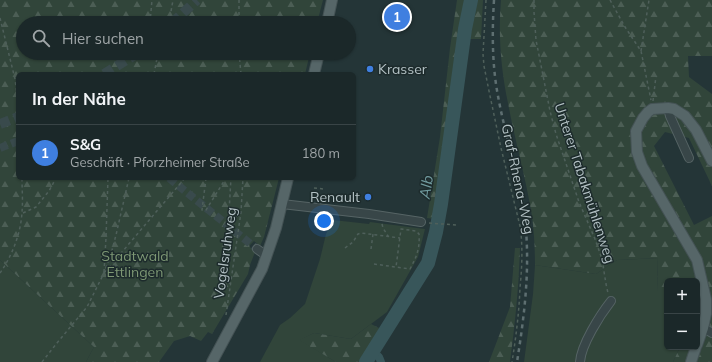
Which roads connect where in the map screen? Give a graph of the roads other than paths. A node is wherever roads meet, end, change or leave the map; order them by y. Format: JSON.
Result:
{"nodes":[{"id":1,"x":332,"y":0,"type":"edge"},
{"id":2,"x":329,"y":16,"type":"edge"},
{"id":3,"x":317,"y":60,"type":"edge"},
{"id":4,"x":314,"y":72,"type":"edge"},
{"id":5,"x":668,"y":108,"type":"junction"},
{"id":6,"x":688,"y":158,"type":"dead end"},
{"id":7,"x":712,"y":161,"type":"edge"},
{"id":8,"x":288,"y":180,"type":"edge"},
{"id":9,"x":282,"y":204,"type":"junction"},
{"id":10,"x":421,"y":222,"type":"dead end"},
{"id":11,"x":257,"y":249,"type":"tunnel mouth"},
{"id":12,"x":267,"y":256,"type":"junction"},
{"id":13,"x":611,"y":301,"type":"road end"},
{"id":14,"x":707,"y":331,"type":"edge"},
{"id":15,"x":700,"y":342,"type":"edge"},
{"id":16,"x":696,"y":350,"type":"edge"},
{"id":17,"x":212,"y":362,"type":"edge"},
{"id":18,"x":580,"y":362,"type":"edge"},
{"id":19,"x":691,"y":362,"type":"edge"}],
"edges":[{"from":1,"to":2,"type":"main road"},
{"from":3,"to":4,"type":"main road"},
{"from":5,"to":6,"type":"street"},
{"from":5,"to":7,"type":"main road"},
{"from":5,"to":14,"type":"main road"},
{"from":8,"to":9,"type":"main road"},
{"from":9,"to":10,"type":"street"},
{"from":9,"to":12,"type":"main road"},
{"from":11,"to":12,"type":"street"},
{"from":12,"to":17,"type":"main road"},
{"from":13,"to":18,"type":"street"},
{"from":14,"to":15,"type":"main road"},
{"from":16,"to":19,"type":"main road"}]}
